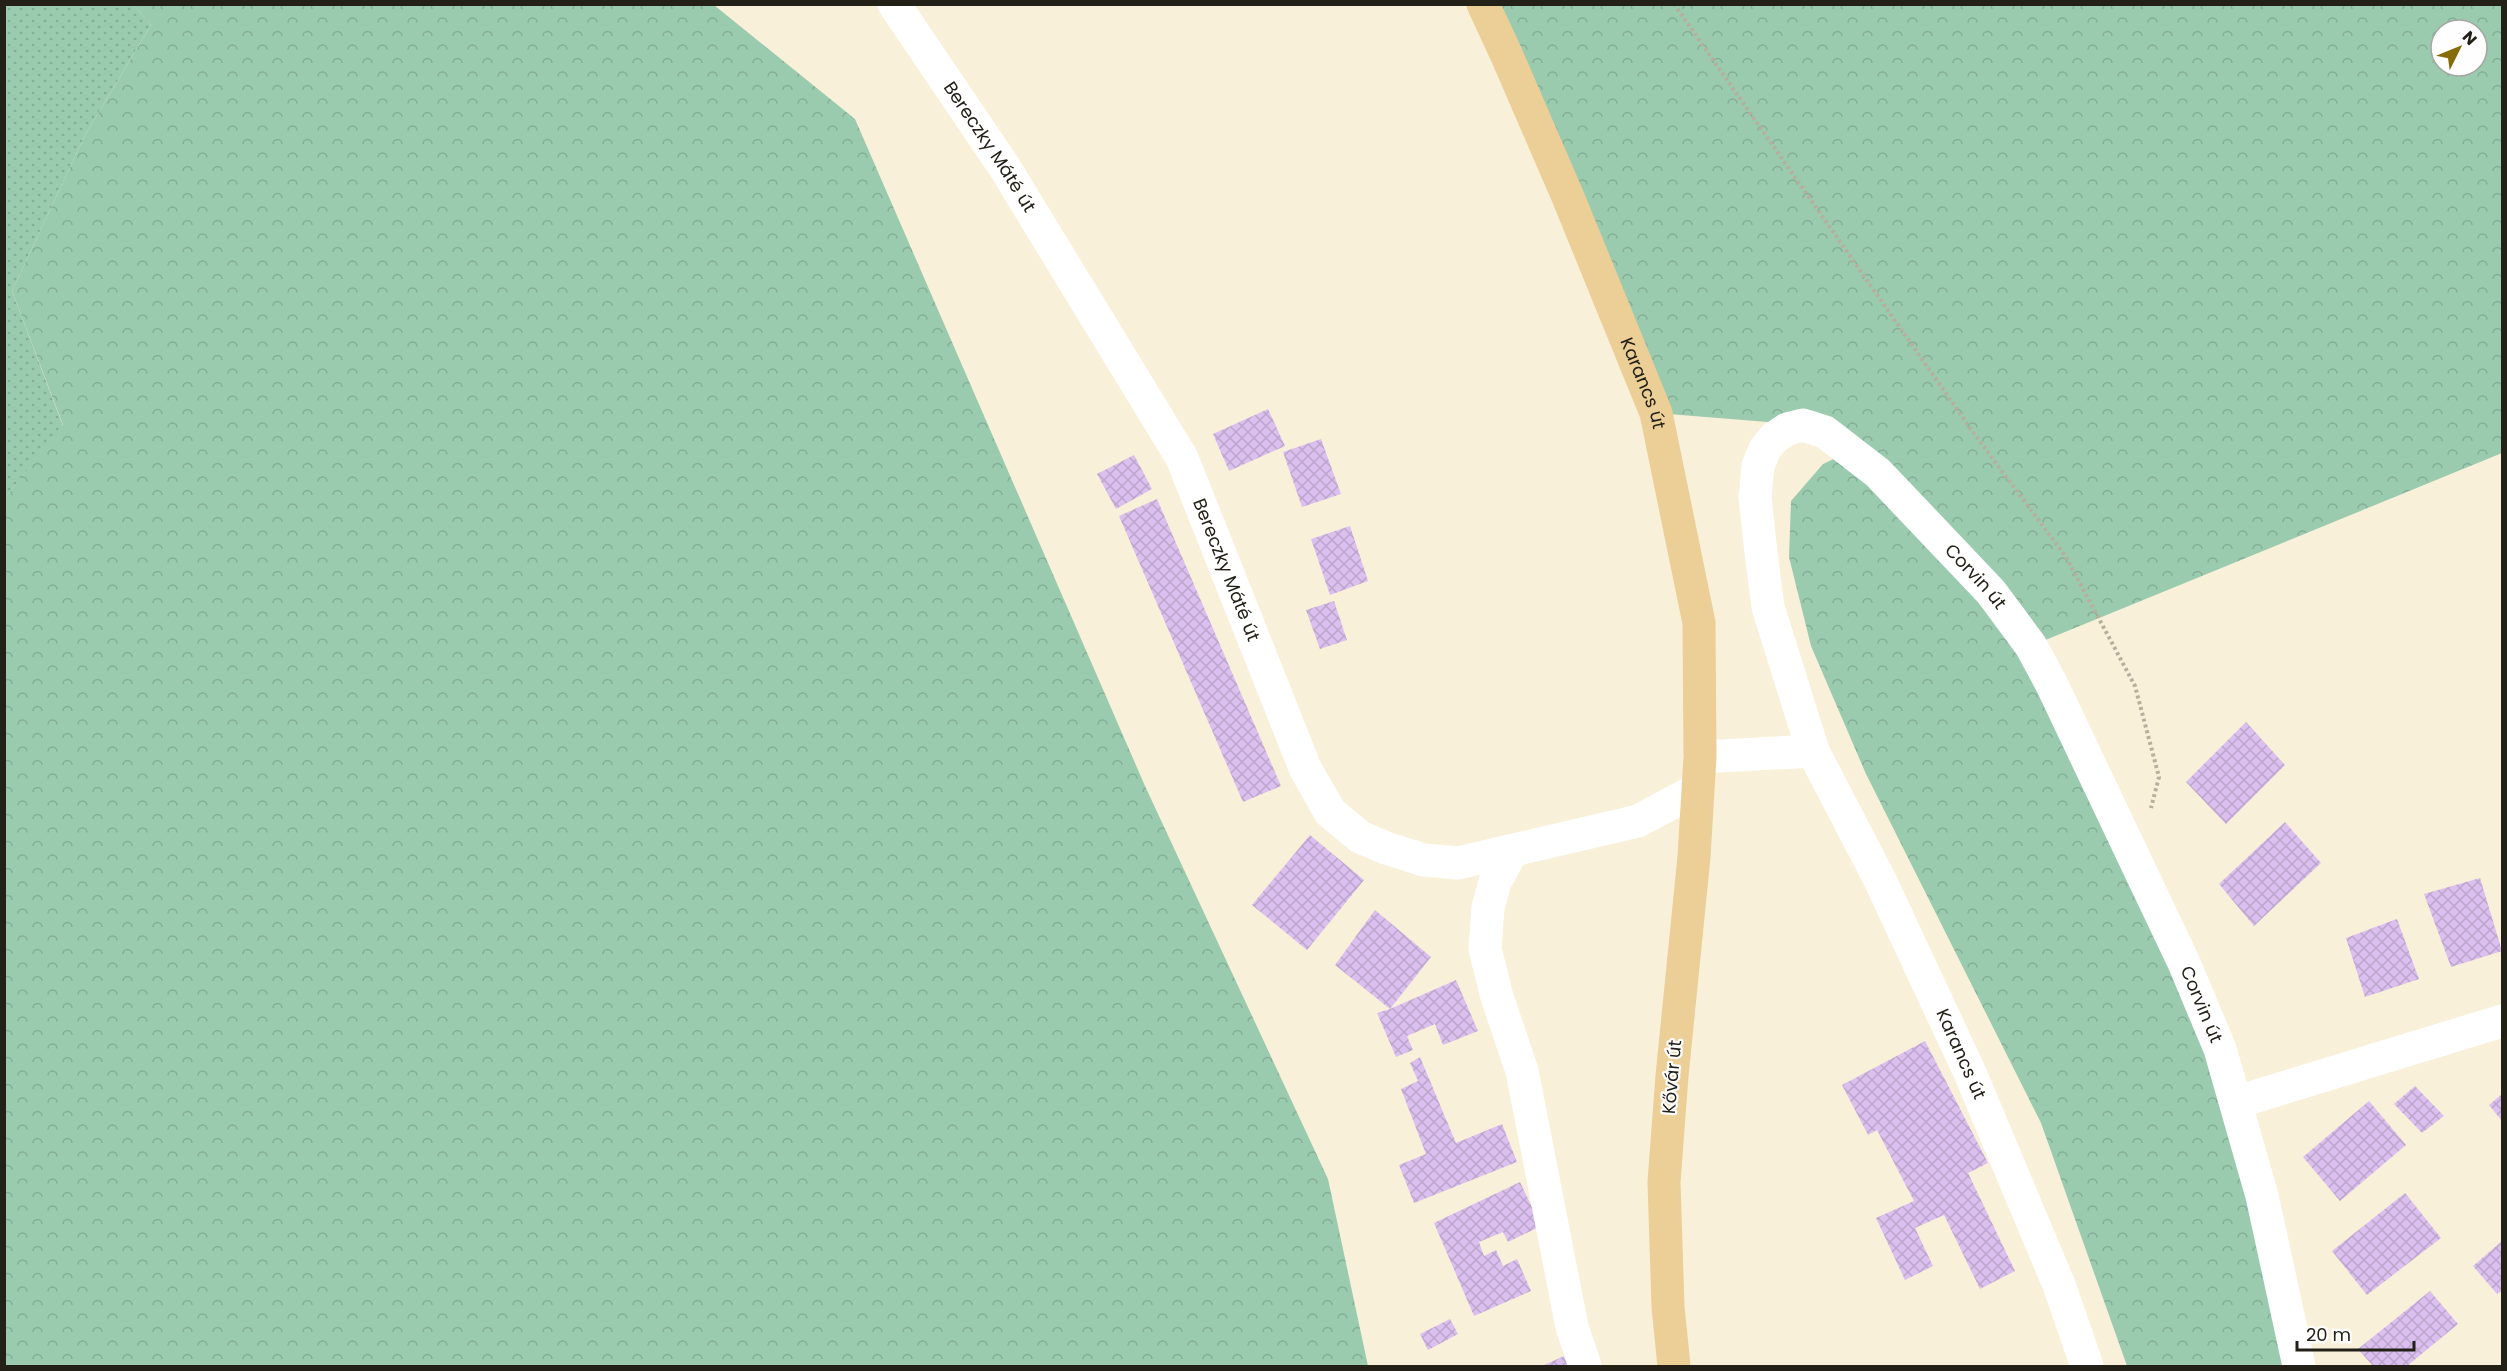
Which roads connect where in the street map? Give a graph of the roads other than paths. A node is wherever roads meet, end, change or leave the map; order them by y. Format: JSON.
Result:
{"nodes":[{"id":1,"x":894,"y":4,"type":"edge"},
{"id":2,"x":1483,"y":4,"type":"edge"},
{"id":3,"x":1813,"y":751,"type":"junction"},
{"id":4,"x":1699,"y":773,"type":"junction"},
{"id":5,"x":1512,"y":851,"type":"junction"},
{"id":6,"x":2502,"y":1021,"type":"edge"},
{"id":7,"x":2237,"y":1102,"type":"junction"},
{"id":8,"x":1585,"y":1366,"type":"edge"},
{"id":9,"x":1674,"y":1366,"type":"edge"},
{"id":10,"x":2087,"y":1366,"type":"edge"},
{"id":11,"x":2299,"y":1366,"type":"edge"}],
"edges":[{"from":1,"to":5,"type":"street","name":"Bereczky Máté út"},
{"from":2,"to":4,"type":"main road","name":"Karancs út"},
{"from":3,"to":4,"type":"street"},
{"from":3,"to":7,"type":"street","name":"Corvin út"},
{"from":3,"to":10,"type":"street","name":"Karancs út"},
{"from":4,"to":5,"type":"street","name":"Bereczky Máté út"},
{"from":4,"to":9,"type":"main road","name":"Kővár út"},
{"from":5,"to":8,"type":"street"},
{"from":6,"to":7,"type":"street"},
{"from":7,"to":11,"type":"street","name":"Corvin út"}]}
